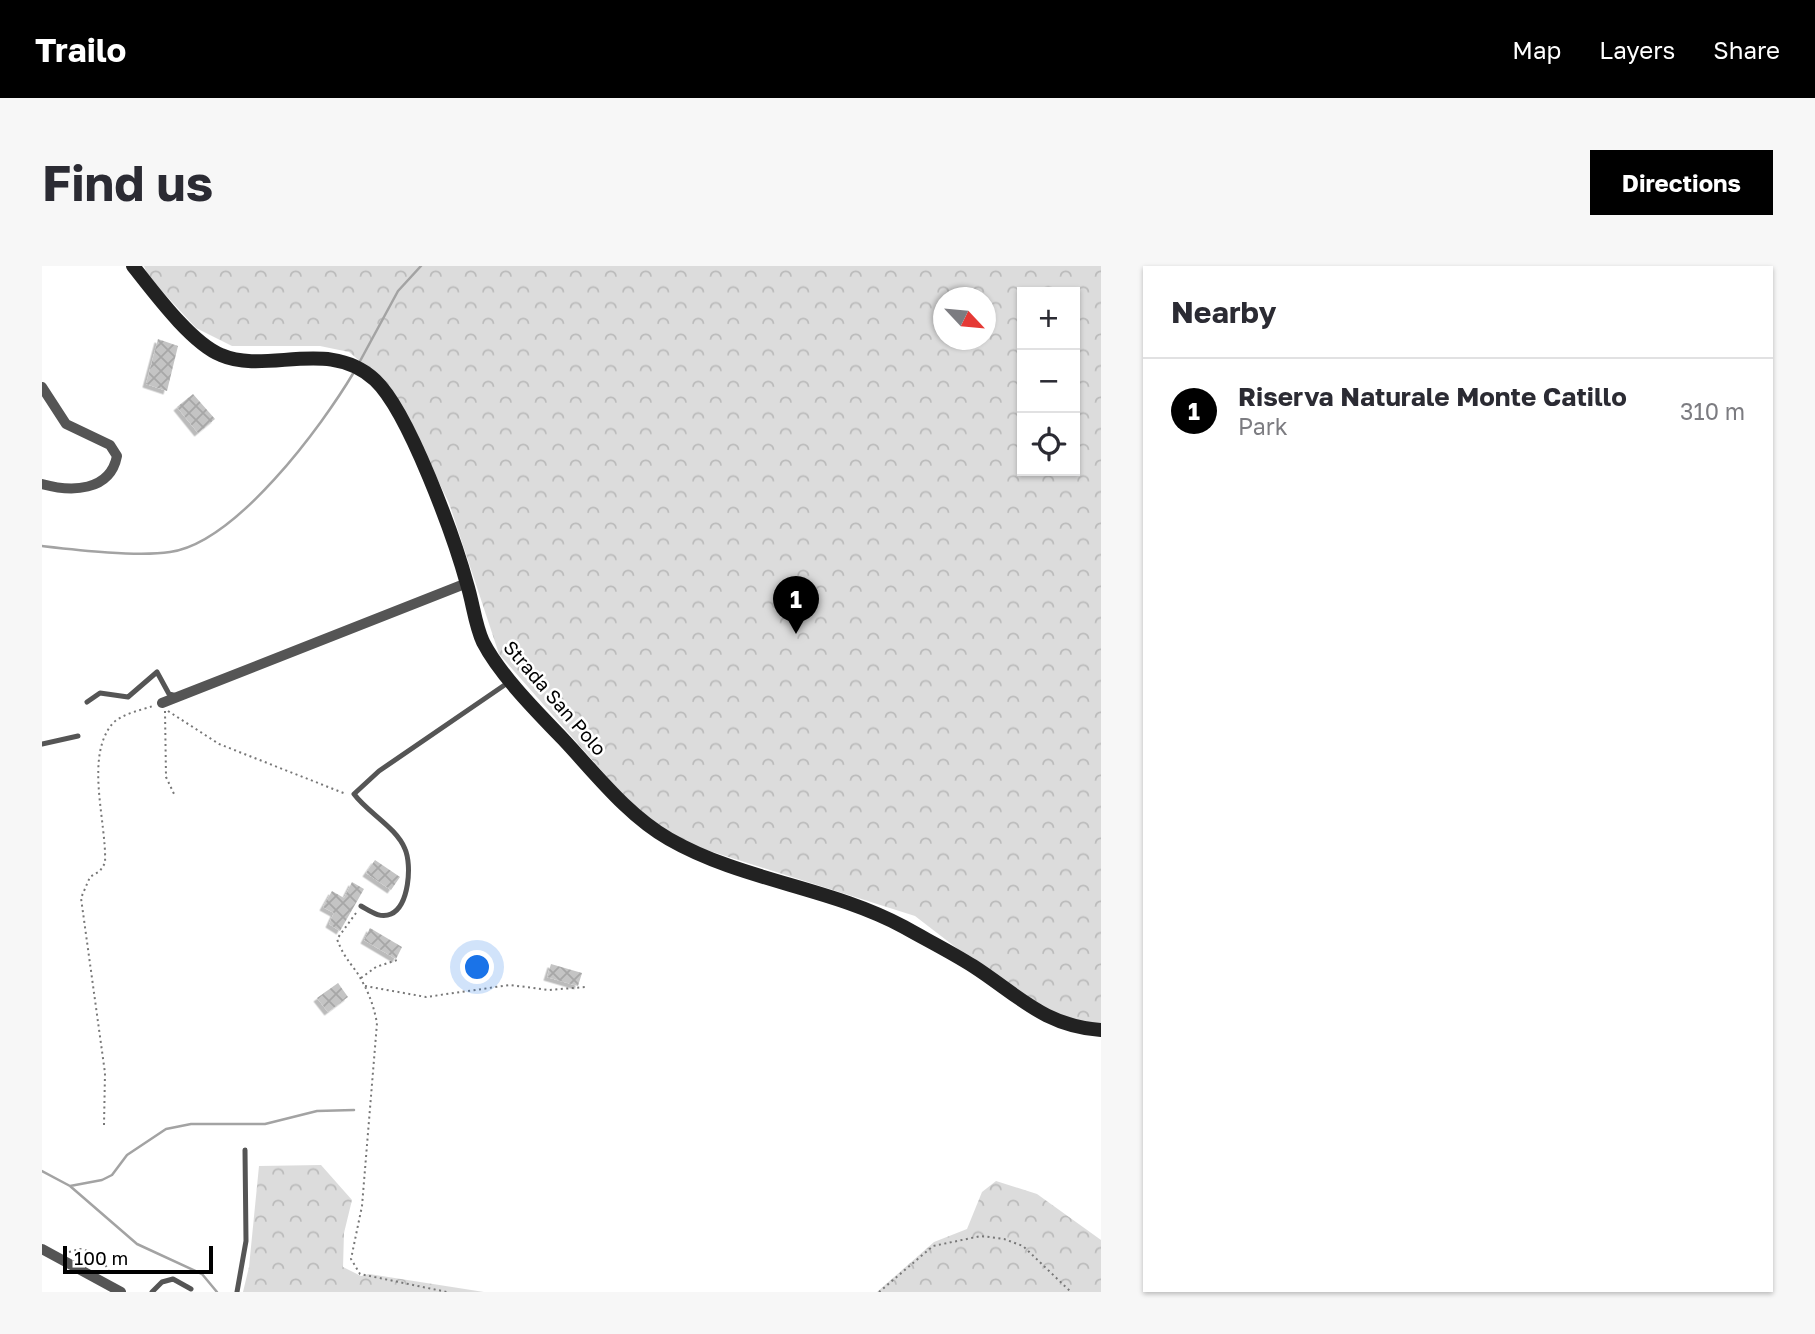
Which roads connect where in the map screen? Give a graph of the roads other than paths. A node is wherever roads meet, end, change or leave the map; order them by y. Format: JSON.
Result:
{"nodes":[{"id":1,"x":133,"y":266,"type":"edge"},
{"id":2,"x":42,"y":387,"type":"edge"},
{"id":3,"x":42,"y":484,"type":"edge"},
{"id":4,"x":467,"y":583,"type":"junction"},
{"id":5,"x":512,"y":680,"type":"junction"},
{"id":6,"x":178,"y":696,"type":"junction"},
{"id":7,"x":87,"y":702,"type":"dead end"},
{"id":8,"x":164,"y":706,"type":"road end"},
{"id":9,"x":78,"y":736,"type":"dead end"},
{"id":10,"x":42,"y":744,"type":"edge"},
{"id":11,"x":361,"y":906,"type":"road end"},
{"id":12,"x":1101,"y":1030,"type":"edge"},
{"id":13,"x":245,"y":1150,"type":"dead end"},
{"id":14,"x":42,"y":1249,"type":"edge"},
{"id":15,"x":191,"y":1289,"type":"dead end"},
{"id":16,"x":121,"y":1292,"type":"edge"},
{"id":17,"x":152,"y":1292,"type":"edge"},
{"id":18,"x":237,"y":1292,"type":"edge"}],
"edges":[{"from":1,"to":4,"type":"street","name":"Strada San Polo"},
{"from":2,"to":3,"type":"street"},
{"from":4,"to":5,"type":"street","name":"Strada San Polo"},
{"from":4,"to":6,"type":"street"},
{"from":5,"to":11,"type":"lane"},
{"from":5,"to":12,"type":"street","name":"Strada San Polo"},
{"from":6,"to":7,"type":"lane"},
{"from":6,"to":8,"type":"street"},
{"from":9,"to":10,"type":"lane"},
{"from":13,"to":18,"type":"lane"},
{"from":14,"to":16,"type":"street"},
{"from":15,"to":17,"type":"lane"}]}
